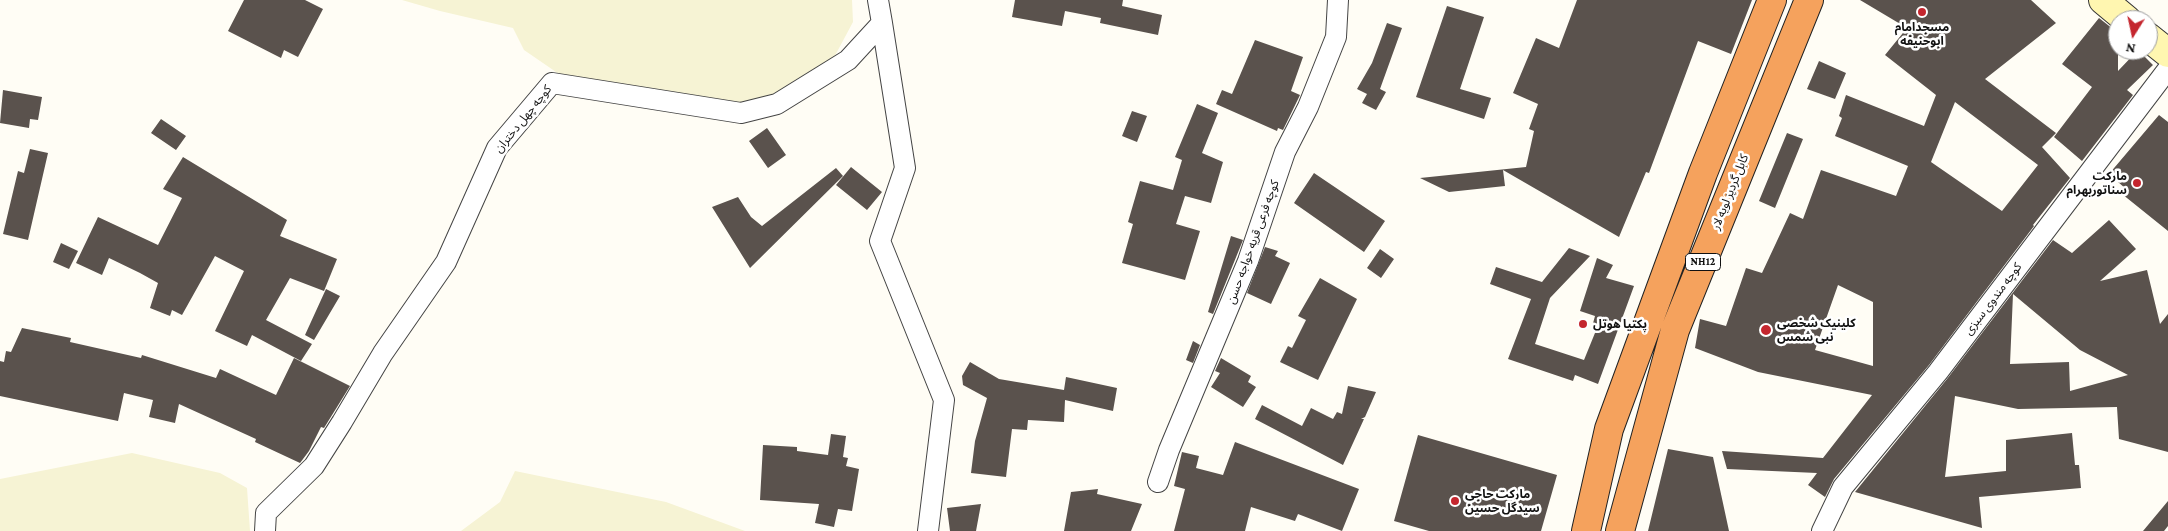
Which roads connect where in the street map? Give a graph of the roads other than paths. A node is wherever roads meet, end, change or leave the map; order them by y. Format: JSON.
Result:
{"nodes":[{"id":1,"x":878,"y":0,"type":"edge"},
{"id":2,"x":1338,"y":0,"type":"edge"},
{"id":3,"x":1772,"y":0,"type":"edge"},
{"id":4,"x":1809,"y":0,"type":"edge"},
{"id":5,"x":2103,"y":0,"type":"edge"},
{"id":6,"x":2116,"y":10,"type":"edge"},
{"id":7,"x":882,"y":23,"type":"junction"},
{"id":8,"x":2158,"y":45,"type":"edge"},
{"id":9,"x":2168,"y":53,"type":"edge"},
{"id":10,"x":2168,"y":69,"type":"edge"},
{"id":11,"x":1158,"y":482,"type":"dead end"},
{"id":12,"x":265,"y":531,"type":"edge"},
{"id":13,"x":928,"y":531,"type":"edge"},
{"id":14,"x":1586,"y":531,"type":"edge"},
{"id":15,"x":1620,"y":531,"type":"edge"},
{"id":16,"x":1822,"y":531,"type":"edge"}],
"edges":[{"from":1,"to":7,"type":"street"},
{"from":2,"to":11,"type":"street","name":"کوچه فرعی قریه خواجه حسن"},
{"from":3,"to":14,"type":"highway","number":"NH12"},
{"from":4,"to":15,"type":"highway","name":"کابل گردیز لویه لار","number":"NH12"},
{"from":5,"to":6,"type":"main road"},
{"from":7,"to":12,"type":"street","name":"کوچه چهل دختران"},
{"from":7,"to":13,"type":"street"},
{"from":8,"to":9,"type":"main road"},
{"from":10,"to":16,"type":"street","name":"کوچه مندوی سبزی"}]}
